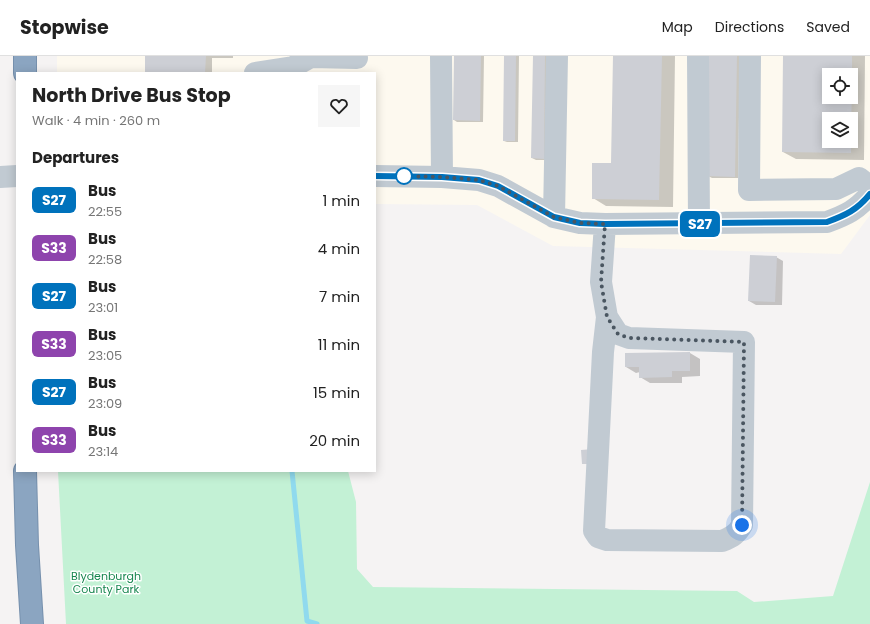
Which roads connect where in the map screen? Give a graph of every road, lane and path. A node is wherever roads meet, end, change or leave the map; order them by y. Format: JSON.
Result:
{"nodes":[{"id":1,"x":25,"y":56,"type":"edge"},
{"id":2,"x":441,"y":56,"type":"edge"},
{"id":3,"x":557,"y":56,"type":"edge"},
{"id":4,"x":698,"y":56,"type":"edge"},
{"id":5,"x":750,"y":56,"type":"edge"},
{"id":6,"x":358,"y":62,"type":"edge"},
{"id":7,"x":293,"y":70,"type":"edge"},
{"id":8,"x":25,"y":72,"type":"edge"},
{"id":9,"x":268,"y":72,"type":"edge"},
{"id":10,"x":16,"y":176,"type":"edge"},
{"id":11,"x":376,"y":176,"type":"edge"},
{"id":12,"x":0,"y":177,"type":"edge"},
{"id":13,"x":442,"y":177,"type":"junction"},
{"id":14,"x":870,"y":186,"type":"edge"},
{"id":15,"x":870,"y":194,"type":"edge"},
{"id":16,"x":554,"y":217,"type":"junction"},
{"id":17,"x":605,"y":224,"type":"junction"},
{"id":18,"x":699,"y":224,"type":"junction"},
{"id":19,"x":607,"y":317,"type":"junction"},
{"id":20,"x":25,"y":472,"type":"edge"},
{"id":21,"x":32,"y":624,"type":"edge"}],
"edges":[{"from":1,"to":8,"type":"highway"},
{"from":2,"to":13,"type":"street"},
{"from":3,"to":16,"type":"street"},
{"from":4,"to":18,"type":"street"},
{"from":5,"to":14,"type":"street"},
{"from":6,"to":7,"type":"street"},
{"from":7,"to":9,"type":"street"},
{"from":10,"to":12,"type":"street"},
{"from":11,"to":13,"type":"street"},
{"from":13,"to":16,"type":"street"},
{"from":15,"to":18,"type":"street"},
{"from":16,"to":17,"type":"street"},
{"from":17,"to":18,"type":"street"},
{"from":17,"to":19,"type":"street"},
{"from":19,"to":19,"type":"street"},
{"from":20,"to":21,"type":"highway"}]}
